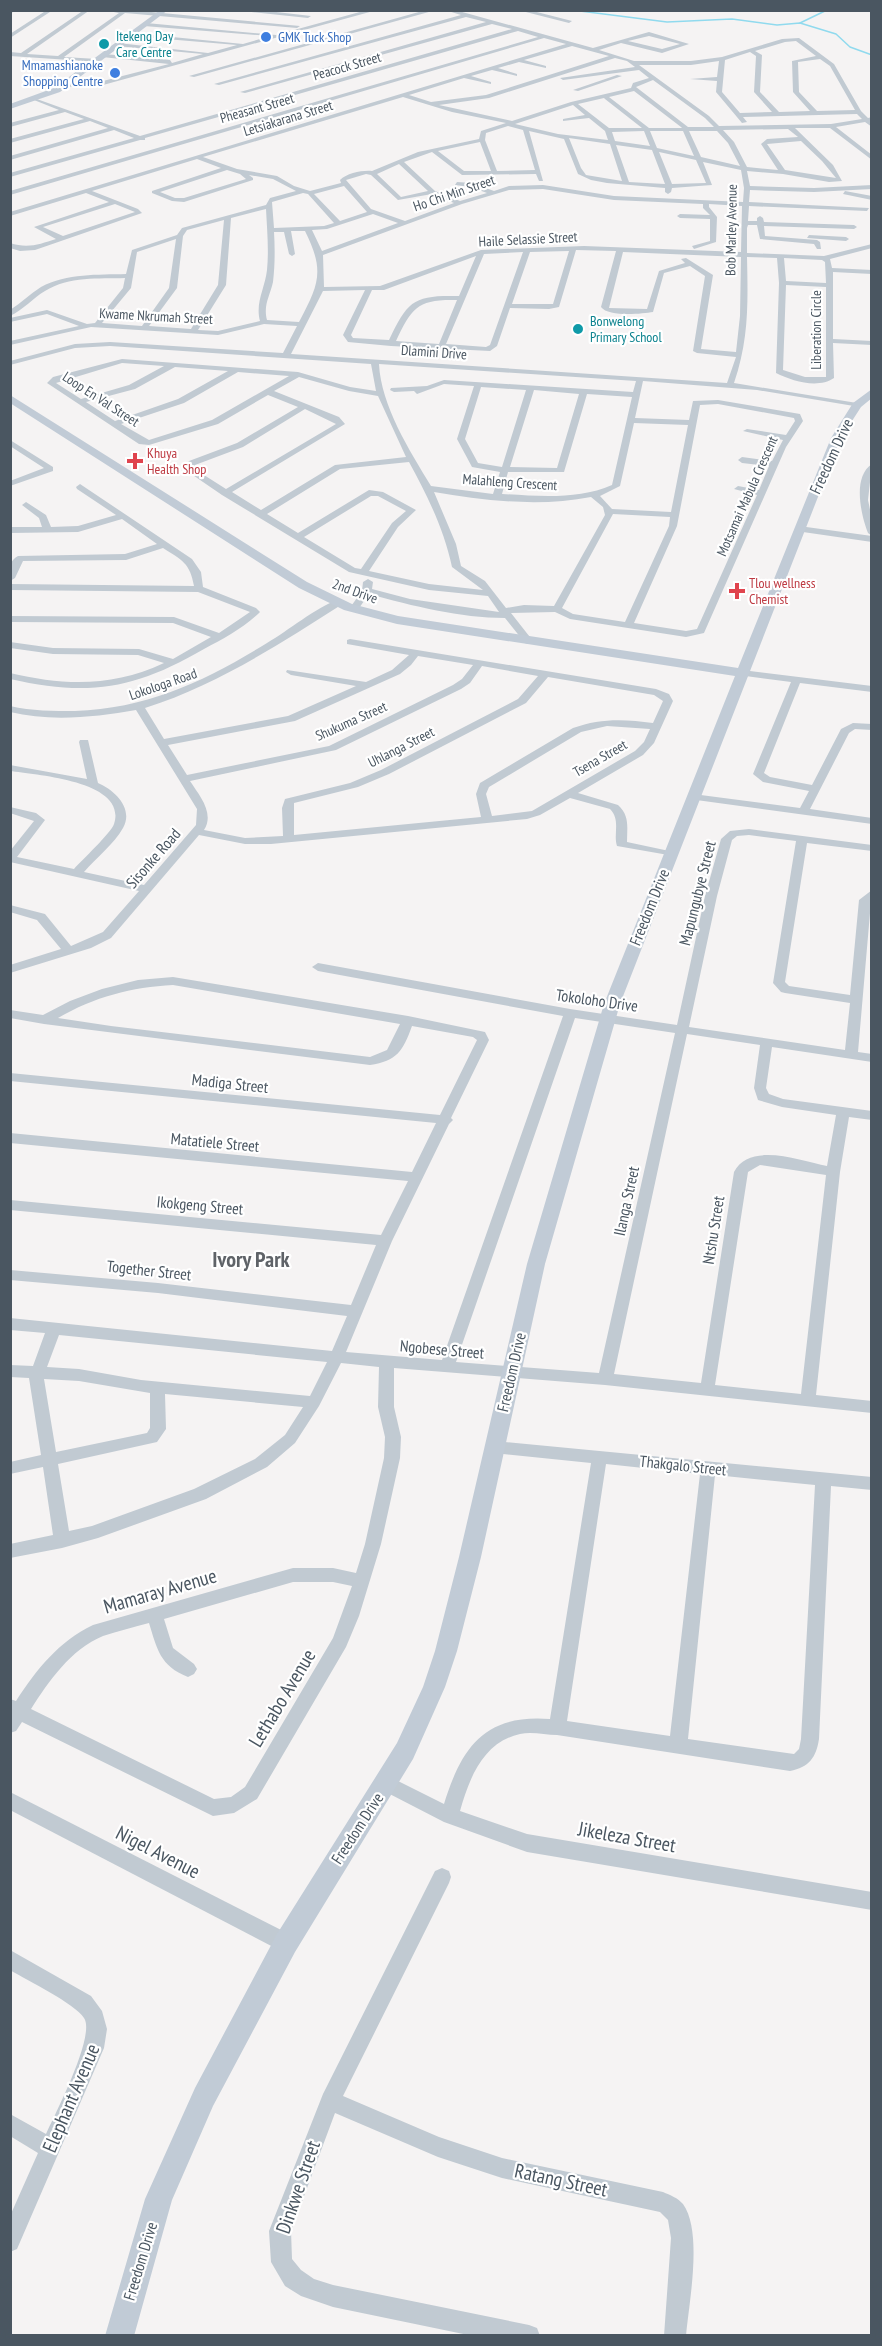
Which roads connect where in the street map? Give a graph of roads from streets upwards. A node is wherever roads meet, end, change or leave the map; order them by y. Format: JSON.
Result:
{"nodes":[{"id":1,"x":51,"y":10,"type":"edge"},
{"id":2,"x":88,"y":10,"type":"edge"},
{"id":3,"x":105,"y":10,"type":"edge"},
{"id":4,"x":234,"y":10,"type":"edge"},
{"id":5,"x":314,"y":10,"type":"edge"},
{"id":6,"x":375,"y":10,"type":"edge"},
{"id":7,"x":434,"y":10,"type":"edge"},
{"id":8,"x":447,"y":10,"type":"edge"},
{"id":9,"x":520,"y":10,"type":"edge"},
{"id":10,"x":548,"y":10,"type":"edge"},
{"id":11,"x":125,"y":11,"type":"edge"},
{"id":12,"x":162,"y":13,"type":"edge"},
{"id":13,"x":466,"y":15,"type":"junction"},
{"id":14,"x":308,"y":16,"type":"junction"},
{"id":15,"x":568,"y":21,"type":"junction"},
{"id":16,"x":492,"y":22,"type":"junction"},
{"id":17,"x":146,"y":25,"type":"junction"},
{"id":18,"x":562,"y":26,"type":"dead end"},
{"id":19,"x":298,"y":29,"type":"junction"},
{"id":20,"x":518,"y":30,"type":"junction"},
{"id":21,"x":132,"y":35,"type":"junction"},
{"id":22,"x":10,"y":37,"type":"edge"},
{"id":23,"x":279,"y":37,"type":"junction"},
{"id":24,"x":545,"y":37,"type":"junction"},
{"id":25,"x":621,"y":41,"type":"junction"},
{"id":26,"x":572,"y":44,"type":"junction"},
{"id":27,"x":118,"y":45,"type":"junction"},
{"id":28,"x":250,"y":45,"type":"junction"},
{"id":29,"x":303,"y":46,"type":"junction"},
{"id":30,"x":593,"y":50,"type":"junction"},
{"id":31,"x":751,"y":51,"type":"junction"},
{"id":32,"x":546,"y":52,"type":"junction"},
{"id":33,"x":329,"y":53,"type":"junction"},
{"id":34,"x":10,"y":54,"type":"edge"},
{"id":35,"x":215,"y":54,"type":"junction"},
{"id":36,"x":22,"y":55,"type":"junction"},
{"id":37,"x":557,"y":55,"type":"dead end"},
{"id":38,"x":104,"y":56,"type":"junction"},
{"id":39,"x":615,"y":56,"type":"junction"},
{"id":40,"x":821,"y":57,"type":"junction"},
{"id":41,"x":58,"y":58,"type":"junction"},
{"id":42,"x":723,"y":59,"type":"junction"},
{"id":43,"x":519,"y":60,"type":"junction"},
{"id":44,"x":97,"y":61,"type":"junction"},
{"id":45,"x":354,"y":61,"type":"junction"},
{"id":46,"x":182,"y":63,"type":"junction"},
{"id":47,"x":634,"y":63,"type":"junction"},
{"id":48,"x":691,"y":63,"type":"junction"},
{"id":49,"x":165,"y":67,"type":"junction"},
{"id":50,"x":544,"y":67,"type":"dead end"},
{"id":51,"x":492,"y":68,"type":"junction"},
{"id":52,"x":381,"y":69,"type":"junction"},
{"id":53,"x":643,"y":69,"type":"junction"},
{"id":54,"x":174,"y":70,"type":"dead end"},
{"id":55,"x":605,"y":71,"type":"junction"},
{"id":56,"x":665,"y":72,"type":"dead end"},
{"id":57,"x":183,"y":73,"type":"dead end"},
{"id":58,"x":515,"y":75,"type":"dead end"},
{"id":59,"x":192,"y":76,"type":"junction"},
{"id":60,"x":464,"y":76,"type":"junction"},
{"id":61,"x":619,"y":76,"type":"junction"},
{"id":62,"x":654,"y":76,"type":"junction"},
{"id":63,"x":408,"y":77,"type":"junction"},
{"id":64,"x":693,"y":79,"type":"dead end"},
{"id":65,"x":719,"y":79,"type":"junction"},
{"id":66,"x":417,"y":80,"type":"dead end"},
{"id":67,"x":537,"y":80,"type":"junction"},
{"id":68,"x":427,"y":82,"type":"dead end"},
{"id":69,"x":489,"y":83,"type":"dead end"},
{"id":70,"x":217,"y":84,"type":"junction"},
{"id":71,"x":64,"y":85,"type":"junction"},
{"id":72,"x":436,"y":85,"type":"junction"},
{"id":73,"x":635,"y":89,"type":"junction"},
{"id":74,"x":452,"y":90,"type":"dead end"},
{"id":75,"x":576,"y":90,"type":"dead end"},
{"id":76,"x":243,"y":92,"type":"junction"},
{"id":77,"x":402,"y":95,"type":"junction"},
{"id":78,"x":607,"y":98,"type":"junction"},
{"id":79,"x":36,"y":99,"type":"junction"},
{"id":80,"x":269,"y":101,"type":"junction"},
{"id":81,"x":460,"y":101,"type":"junction"},
{"id":82,"x":573,"y":103,"type":"junction"},
{"id":83,"x":429,"y":104,"type":"junction"},
{"id":84,"x":10,"y":107,"type":"edge"},
{"id":85,"x":296,"y":109,"type":"junction"},
{"id":86,"x":65,"y":110,"type":"junction"},
{"id":87,"x":306,"y":112,"type":"dead end"},
{"id":88,"x":859,"y":112,"type":"junction"},
{"id":89,"x":473,"y":113,"type":"junction"},
{"id":90,"x":815,"y":113,"type":"junction"},
{"id":91,"x":777,"y":114,"type":"junction"},
{"id":92,"x":738,"y":115,"type":"junction"},
{"id":93,"x":316,"y":116,"type":"dead end"},
{"id":94,"x":590,"y":116,"type":"junction"},
{"id":95,"x":91,"y":119,"type":"junction"},
{"id":96,"x":326,"y":119,"type":"junction"},
{"id":97,"x":565,"y":120,"type":"dead end"},
{"id":98,"x":868,"y":120,"type":"edge"},
{"id":99,"x":509,"y":123,"type":"junction"},
{"id":100,"x":10,"y":125,"type":"edge"},
{"id":101,"x":872,"y":125,"type":"edge"},
{"id":102,"x":790,"y":126,"type":"junction"},
{"id":103,"x":831,"y":126,"type":"junction"},
{"id":104,"x":115,"y":128,"type":"junction"},
{"id":105,"x":646,"y":128,"type":"junction"},
{"id":106,"x":686,"y":128,"type":"junction"},
{"id":107,"x":747,"y":128,"type":"junction"},
{"id":108,"x":721,"y":129,"type":"junction"},
{"id":109,"x":526,"y":130,"type":"junction"},
{"id":110,"x":608,"y":130,"type":"junction"},
{"id":111,"x":557,"y":135,"type":"junction"},
{"id":112,"x":141,"y":138,"type":"junction"},
{"id":113,"x":802,"y":139,"type":"junction"},
{"id":114,"x":482,"y":140,"type":"junction"},
{"id":115,"x":10,"y":141,"type":"edge"},
{"id":116,"x":612,"y":145,"type":"junction"},
{"id":117,"x":168,"y":147,"type":"junction"},
{"id":118,"x":655,"y":149,"type":"junction"},
{"id":119,"x":433,"y":150,"type":"junction"},
{"id":120,"x":178,"y":151,"type":"dead end"},
{"id":121,"x":188,"y":154,"type":"dead end"},
{"id":122,"x":10,"y":158,"type":"edge"},
{"id":123,"x":198,"y":158,"type":"junction"},
{"id":124,"x":699,"y":158,"type":"junction"},
{"id":125,"x":872,"y":158,"type":"edge"},
{"id":126,"x":401,"y":163,"type":"junction"},
{"id":127,"x":227,"y":168,"type":"junction"},
{"id":128,"x":745,"y":169,"type":"junction"},
{"id":129,"x":781,"y":170,"type":"junction"},
{"id":130,"x":236,"y":171,"type":"junction"},
{"id":131,"x":540,"y":172,"type":"junction"},
{"id":132,"x":373,"y":173,"type":"junction"},
{"id":133,"x":495,"y":173,"type":"junction"},
{"id":134,"x":10,"y":175,"type":"edge"},
{"id":135,"x":626,"y":183,"type":"junction"},
{"id":136,"x":10,"y":184,"type":"edge"},
{"id":137,"x":345,"y":184,"type":"junction"},
{"id":138,"x":457,"y":184,"type":"dead end"},
{"id":139,"x":669,"y":185,"type":"junction"},
{"id":140,"x":872,"y":187,"type":"edge"},
{"id":141,"x":543,"y":188,"type":"junction"},
{"id":142,"x":747,"y":188,"type":"junction"},
{"id":143,"x":24,"y":189,"type":"junction"},
{"id":144,"x":825,"y":189,"type":"junction"},
{"id":145,"x":86,"y":191,"type":"junction"},
{"id":146,"x":307,"y":192,"type":"junction"},
{"id":147,"x":433,"y":192,"type":"junction"},
{"id":148,"x":492,"y":192,"type":"junction"},
{"id":149,"x":34,"y":193,"type":"dead end"},
{"id":150,"x":10,"y":194,"type":"edge"},
{"id":151,"x":44,"y":197,"type":"dead end"},
{"id":152,"x":872,"y":198,"type":"edge"},
{"id":153,"x":666,"y":200,"type":"junction"},
{"id":154,"x":54,"y":201,"type":"junction"},
{"id":155,"x":706,"y":201,"type":"junction"},
{"id":156,"x":115,"y":202,"type":"junction"},
{"id":157,"x":460,"y":203,"type":"junction"},
{"id":158,"x":746,"y":203,"type":"junction"},
{"id":159,"x":269,"y":206,"type":"junction"},
{"id":160,"x":869,"y":207,"type":"edge"},
{"id":161,"x":372,"y":212,"type":"junction"},
{"id":162,"x":10,"y":214,"type":"edge"},
{"id":163,"x":680,"y":216,"type":"dead end"},
{"id":164,"x":714,"y":217,"type":"junction"},
{"id":165,"x":761,"y":217,"type":"junction"},
{"id":166,"x":228,"y":218,"type":"junction"},
{"id":167,"x":338,"y":223,"type":"junction"},
{"id":168,"x":404,"y":223,"type":"junction"},
{"id":169,"x":744,"y":223,"type":"junction"},
{"id":170,"x":308,"y":229,"type":"junction"},
{"id":171,"x":287,"y":230,"type":"junction"},
{"id":172,"x":271,"y":231,"type":"junction"},
{"id":173,"x":851,"y":232,"type":"junction"},
{"id":174,"x":180,"y":236,"type":"junction"},
{"id":175,"x":63,"y":239,"type":"junction"},
{"id":176,"x":784,"y":240,"type":"junction"},
{"id":177,"x":10,"y":245,"type":"edge"},
{"id":178,"x":765,"y":246,"type":"dead end"},
{"id":179,"x":872,"y":246,"type":"edge"},
{"id":180,"x":573,"y":248,"type":"junction"},
{"id":181,"x":819,"y":248,"type":"junction"},
{"id":182,"x":620,"y":249,"type":"junction"},
{"id":183,"x":527,"y":250,"type":"junction"},
{"id":184,"x":672,"y":251,"type":"junction"},
{"id":185,"x":481,"y":252,"type":"junction"},
{"id":186,"x":693,"y":252,"type":"junction"},
{"id":187,"x":840,"y":252,"type":"junction"},
{"id":188,"x":292,"y":254,"type":"dead end"},
{"id":189,"x":320,"y":254,"type":"junction"},
{"id":190,"x":744,"y":254,"type":"junction"},
{"id":191,"x":780,"y":255,"type":"junction"},
{"id":192,"x":825,"y":258,"type":"junction"},
{"id":193,"x":692,"y":263,"type":"junction"},
{"id":194,"x":829,"y":270,"type":"junction"},
{"id":195,"x":872,"y":272,"type":"edge"},
{"id":196,"x":130,"y":276,"type":"junction"},
{"id":197,"x":783,"y":283,"type":"junction"},
{"id":198,"x":830,"y":285,"type":"junction"},
{"id":199,"x":320,"y":289,"type":"junction"},
{"id":200,"x":369,"y":289,"type":"junction"},
{"id":201,"x":460,"y":298,"type":"junction"},
{"id":202,"x":507,"y":306,"type":"junction"},
{"id":203,"x":10,"y":314,"type":"edge"},
{"id":204,"x":10,"y":320,"type":"edge"},
{"id":205,"x":264,"y":322,"type":"junction"},
{"id":206,"x":301,"y":324,"type":"junction"},
{"id":207,"x":97,"y":325,"type":"junction"},
{"id":208,"x":87,"y":326,"type":"junction"},
{"id":209,"x":144,"y":328,"type":"junction"},
{"id":210,"x":193,"y":332,"type":"junction"},
{"id":211,"x":831,"y":341,"type":"junction"},
{"id":212,"x":10,"y":343,"type":"edge"},
{"id":213,"x":872,"y":343,"type":"edge"},
{"id":214,"x":391,"y":344,"type":"junction"},
{"id":215,"x":441,"y":347,"type":"junction"},
{"id":216,"x":286,"y":355,"type":"junction"},
{"id":217,"x":740,"y":355,"type":"junction"},
{"id":218,"x":375,"y":362,"type":"junction"},
{"id":219,"x":10,"y":363,"type":"edge"},
{"id":220,"x":173,"y":365,"type":"junction"},
{"id":221,"x":238,"y":369,"type":"junction"},
{"id":222,"x":298,"y":374,"type":"junction"},
{"id":223,"x":640,"y":379,"type":"junction"},
{"id":224,"x":478,"y":385,"type":"junction"},
{"id":225,"x":730,"y":385,"type":"junction"},
{"id":226,"x":431,"y":388,"type":"junction"},
{"id":227,"x":531,"y":388,"type":"junction"},
{"id":228,"x":394,"y":390,"type":"dead end"},
{"id":229,"x":584,"y":391,"type":"junction"},
{"id":230,"x":268,"y":392,"type":"junction"},
{"id":231,"x":417,"y":392,"type":"dead end"},
{"id":232,"x":872,"y":392,"type":"edge"},
{"id":233,"x":381,"y":394,"type":"junction"},
{"id":234,"x":636,"y":395,"type":"junction"},
{"id":235,"x":10,"y":398,"type":"edge"},
{"id":236,"x":79,"y":402,"type":"junction"},
{"id":237,"x":857,"y":405,"type":"junction"},
{"id":238,"x":305,"y":406,"type":"junction"},
{"id":239,"x":631,"y":420,"type":"junction"},
{"id":240,"x":690,"y":423,"type":"junction"},
{"id":241,"x":114,"y":424,"type":"junction"},
{"id":242,"x":747,"y":431,"type":"dead end"},
{"id":243,"x":788,"y":438,"type":"junction"},
{"id":244,"x":10,"y":442,"type":"edge"},
{"id":245,"x":24,"y":450,"type":"junction"},
{"id":246,"x":10,"y":455,"type":"edge"},
{"id":247,"x":411,"y":459,"type":"junction"},
{"id":248,"x":742,"y":460,"type":"dead end"},
{"id":249,"x":774,"y":464,"type":"junction"},
{"id":250,"x":872,"y":466,"type":"edge"},
{"id":251,"x":504,"y":470,"type":"junction"},
{"id":252,"x":10,"y":484,"type":"edge"},
{"id":253,"x":80,"y":488,"type":"dead end"},
{"id":254,"x":428,"y":488,"type":"junction"},
{"id":255,"x":738,"y":489,"type":"dead end"},
{"id":256,"x":867,"y":492,"type":"edge"},
{"id":257,"x":225,"y":493,"type":"junction"},
{"id":258,"x":762,"y":493,"type":"junction"},
{"id":259,"x":497,"y":495,"type":"junction"},
{"id":260,"x":594,"y":495,"type":"junction"},
{"id":261,"x":434,"y":503,"type":"junction"},
{"id":262,"x":26,"y":505,"type":"dead end"},
{"id":263,"x":412,"y":510,"type":"junction"},
{"id":264,"x":609,"y":511,"type":"junction"},
{"id":265,"x":261,"y":514,"type":"junction"},
{"id":266,"x":675,"y":515,"type":"junction"},
{"id":267,"x":123,"y":516,"type":"junction"},
{"id":268,"x":799,"y":529,"type":"junction"},
{"id":269,"x":10,"y":530,"type":"edge"},
{"id":270,"x":48,"y":530,"type":"junction"},
{"id":271,"x":872,"y":533,"type":"edge"},
{"id":272,"x":297,"y":537,"type":"junction"},
{"id":273,"x":872,"y":539,"type":"edge"},
{"id":274,"x":165,"y":544,"type":"junction"},
{"id":275,"x":365,"y":574,"type":"junction"},
{"id":276,"x":10,"y":578,"type":"edge"},
{"id":277,"x":10,"y":587,"type":"edge"},
{"id":278,"x":199,"y":590,"type":"junction"},
{"id":279,"x":367,"y":591,"type":"junction"},
{"id":280,"x":491,"y":594,"type":"junction"},
{"id":281,"x":338,"y":603,"type":"junction"},
{"id":282,"x":354,"y":609,"type":"junction"},
{"id":283,"x":557,"y":609,"type":"junction"},
{"id":284,"x":505,"y":613,"type":"junction"},
{"id":285,"x":10,"y":619,"type":"edge"},
{"id":286,"x":628,"y":625,"type":"junction"},
{"id":287,"x":219,"y":637,"type":"junction"},
{"id":288,"x":528,"y":641,"type":"junction"},
{"id":289,"x":350,"y":642,"type":"dead end"},
{"id":290,"x":10,"y":645,"type":"edge"},
{"id":291,"x":415,"y":653,"type":"junction"},
{"id":292,"x":175,"y":663,"type":"junction"},
{"id":293,"x":479,"y":663,"type":"junction"},
{"id":294,"x":291,"y":672,"type":"dead end"},
{"id":295,"x":742,"y":673,"type":"junction"},
{"id":296,"x":545,"y":674,"type":"junction"},
{"id":297,"x":10,"y":676,"type":"edge"},
{"id":298,"x":797,"y":679,"type":"junction"},
{"id":299,"x":366,"y":685,"type":"junction"},
{"id":300,"x":872,"y":689,"type":"edge"},
{"id":301,"x":140,"y":708,"type":"junction"},
{"id":302,"x":10,"y":709,"type":"edge"},
{"id":303,"x":657,"y":727,"type":"junction"},
{"id":304,"x":872,"y":727,"type":"edge"},
{"id":305,"x":84,"y":742,"type":"dead end"},
{"id":306,"x":162,"y":743,"type":"junction"},
{"id":307,"x":10,"y":768,"type":"edge"},
{"id":308,"x":185,"y":779,"type":"junction"},
{"id":309,"x":93,"y":783,"type":"junction"},
{"id":310,"x":814,"y":789,"type":"junction"},
{"id":311,"x":569,"y":794,"type":"junction"},
{"id":312,"x":693,"y":797,"type":"junction"},
{"id":313,"x":10,"y":810,"type":"edge"},
{"id":314,"x":804,"y":812,"type":"junction"},
{"id":315,"x":487,"y":820,"type":"junction"},
{"id":316,"x":872,"y":821,"type":"edge"},
{"id":317,"x":198,"y":832,"type":"junction"},
{"id":318,"x":802,"y":838,"type":"junction"},
{"id":319,"x":289,"y":840,"type":"junction"},
{"id":320,"x":872,"y":848,"type":"edge"},
{"id":321,"x":670,"y":854,"type":"junction"},
{"id":322,"x":10,"y":859,"type":"edge"},
{"id":323,"x":77,"y":873,"type":"junction"},
{"id":324,"x":148,"y":889,"type":"junction"},
{"id":325,"x":872,"y":893,"type":"edge"},
{"id":326,"x":10,"y":908,"type":"edge"},
{"id":327,"x":69,"y":951,"type":"junction"},
{"id":328,"x":318,"y":967,"type":"dead end"},
{"id":329,"x":10,"y":969,"type":"edge"},
{"id":330,"x":856,"y":1000,"type":"junction"},
{"id":331,"x":570,"y":1013,"type":"junction"},
{"id":332,"x":10,"y":1014,"type":"edge"},
{"id":333,"x":608,"y":1018,"type":"junction"},
{"id":334,"x":44,"y":1020,"type":"junction"},
{"id":335,"x":408,"y":1020,"type":"junction"},
{"id":336,"x":682,"y":1030,"type":"junction"},
{"id":337,"x":767,"y":1042,"type":"junction"},
{"id":338,"x":851,"y":1054,"type":"junction"},
{"id":339,"x":872,"y":1058,"type":"edge"},
{"id":340,"x":10,"y":1077,"type":"edge"},
{"id":341,"x":843,"y":1113,"type":"junction"},
{"id":342,"x":872,"y":1116,"type":"edge"},
{"id":343,"x":446,"y":1120,"type":"junction"},
{"id":344,"x":10,"y":1138,"type":"edge"},
{"id":345,"x":833,"y":1172,"type":"junction"},
{"id":346,"x":417,"y":1178,"type":"junction"},
{"id":347,"x":10,"y":1205,"type":"edge"},
{"id":348,"x":385,"y":1241,"type":"junction"},
{"id":349,"x":10,"y":1275,"type":"edge"},
{"id":350,"x":355,"y":1311,"type":"junction"},
{"id":351,"x":10,"y":1324,"type":"edge"},
{"id":352,"x":54,"y":1328,"type":"junction"},
{"id":353,"x":337,"y":1357,"type":"junction"},
{"id":354,"x":387,"y":1362,"type":"junction"},
{"id":355,"x":447,"y":1367,"type":"junction"},
{"id":356,"x":10,"y":1371,"type":"edge"},
{"id":357,"x":511,"y":1372,"type":"junction"},
{"id":358,"x":37,"y":1373,"type":"junction"},
{"id":359,"x":605,"y":1379,"type":"junction"},
{"id":360,"x":157,"y":1387,"type":"junction"},
{"id":361,"x":707,"y":1390,"type":"junction"},
{"id":362,"x":808,"y":1400,"type":"junction"},
{"id":363,"x":314,"y":1402,"type":"junction"},
{"id":364,"x":872,"y":1407,"type":"edge"},
{"id":365,"x":494,"y":1447,"type":"junction"},
{"id":366,"x":600,"y":1456,"type":"junction"},
{"id":367,"x":49,"y":1461,"type":"junction"},
{"id":368,"x":10,"y":1468,"type":"edge"},
{"id":369,"x":708,"y":1468,"type":"junction"},
{"id":370,"x":823,"y":1479,"type":"junction"},
{"id":371,"x":872,"y":1485,"type":"edge"},
{"id":372,"x":62,"y":1541,"type":"junction"},
{"id":373,"x":10,"y":1551,"type":"edge"},
{"id":374,"x":362,"y":1581,"type":"junction"},
{"id":375,"x":155,"y":1616,"type":"junction"},
{"id":376,"x":188,"y":1669,"type":"dead end"},
{"id":377,"x":14,"y":1714,"type":"edge"},
{"id":378,"x":557,"y":1727,"type":"junction"},
{"id":379,"x":678,"y":1746,"type":"junction"},
{"id":380,"x":386,"y":1783,"type":"junction"},
{"id":381,"x":10,"y":1800,"type":"edge"},
{"id":382,"x":450,"y":1816,"type":"junction"},
{"id":383,"x":442,"y":1878,"type":"dead end"},
{"id":384,"x":872,"y":1902,"type":"edge"},
{"id":385,"x":286,"y":1943,"type":"junction"},
{"id":386,"x":10,"y":1959,"type":"edge"},
{"id":387,"x":330,"y":2101,"type":"junction"},
{"id":388,"x":10,"y":2124,"type":"edge"},
{"id":389,"x":51,"y":2149,"type":"junction"},
{"id":390,"x":10,"y":2242,"type":"edge"},
{"id":391,"x":118,"y":2336,"type":"edge"},
{"id":392,"x":529,"y":2336,"type":"edge"},
{"id":393,"x":675,"y":2336,"type":"edge"}],
"edges":[{"from":1,"to":22,"type":"street"},
{"from":2,"to":36,"type":"street"},
{"from":3,"to":11,"type":"street"},
{"from":4,"to":14,"type":"street"},
{"from":5,"to":14,"type":"street"},
{"from":6,"to":19,"type":"street"},
{"from":7,"to":29,"type":"street"},
{"from":8,"to":13,"type":"street"},
{"from":9,"to":15,"type":"street"},
{"from":10,"to":15,"type":"street"},
{"from":11,"to":12,"type":"street"},
{"from":11,"to":41,"type":"street"},
{"from":12,"to":17,"type":"street"},
{"from":12,"to":19,"type":"street"},
{"from":13,"to":16,"type":"street"},
{"from":13,"to":33,"type":"street"},
{"from":14,"to":19,"type":"street"},
{"from":15,"to":18,"type":"street"},
{"from":16,"to":20,"type":"street"},
{"from":16,"to":45,"type":"street"},
{"from":17,"to":21,"type":"street"},
{"from":17,"to":23,"type":"street"},
{"from":19,"to":23,"type":"street"},
{"from":20,"to":24,"type":"street"},
{"from":20,"to":52,"type":"street","name":"Peacock Street"},
{"from":21,"to":27,"type":"street"},
{"from":21,"to":28,"type":"street"},
{"from":23,"to":28,"type":"street"},
{"from":23,"to":29,"type":"street"},
{"from":24,"to":26,"type":"street"},
{"from":24,"to":63,"type":"street","name":"Pheasant Street"},
{"from":25,"to":25,"type":"street"},
{"from":25,"to":30,"type":"street"},
{"from":26,"to":30,"type":"street"},
{"from":26,"to":32,"type":"street","name":"Letsiakarana Street"},
{"from":27,"to":35,"type":"street"},
{"from":27,"to":38,"type":"street"},
{"from":28,"to":35,"type":"street"},
{"from":29,"to":33,"type":"street"},
{"from":29,"to":59,"type":"street"},
{"from":30,"to":39,"type":"street"},
{"from":31,"to":40,"type":"street"},
{"from":31,"to":42,"type":"street"},
{"from":31,"to":91,"type":"street"},
{"from":32,"to":37,"type":"street"},
{"from":32,"to":43,"type":"street","name":"Letsiakarana Street"},
{"from":33,"to":45,"type":"street"},
{"from":33,"to":70,"type":"street"},
{"from":34,"to":36,"type":"street"},
{"from":35,"to":46,"type":"street"},
{"from":36,"to":41,"type":"street"},
{"from":38,"to":44,"type":"street"},
{"from":38,"to":46,"type":"street"},
{"from":39,"to":47,"type":"street"},
{"from":39,"to":67,"type":"street"},
{"from":40,"to":88,"type":"street"},
{"from":40,"to":90,"type":"street"},
{"from":41,"to":44,"type":"street"},
{"from":42,"to":48,"type":"street"},
{"from":42,"to":65,"type":"street"},
{"from":43,"to":50,"type":"street"},
{"from":43,"to":51,"type":"street","name":"Letsiakarana Street"},
{"from":44,"to":71,"type":"street"},
{"from":45,"to":52,"type":"street"},
{"from":45,"to":76,"type":"street"},
{"from":46,"to":49,"type":"street"},
{"from":47,"to":48,"type":"street"},
{"from":47,"to":53,"type":"street","name":"Bob Marley Avenue"},
{"from":48,"to":56,"type":"street"},
{"from":49,"to":54,"type":"street"},
{"from":49,"to":71,"type":"street"},
{"from":51,"to":58,"type":"street"},
{"from":51,"to":60,"type":"street","name":"Letsiakarana Street"},
{"from":52,"to":63,"type":"street"},
{"from":52,"to":80,"type":"street","name":"Peacock Street"},
{"from":53,"to":55,"type":"street"},
{"from":53,"to":61,"type":"street"},
{"from":53,"to":62,"type":"street","name":"Bob Marley Avenue"},
{"from":55,"to":61,"type":"street"},
{"from":55,"to":67,"type":"street"},
{"from":57,"to":59,"type":"street"},
{"from":59,"to":70,"type":"street"},
{"from":60,"to":69,"type":"street"},
{"from":60,"to":72,"type":"street","name":"Letsiakarana Street"},
{"from":61,"to":75,"type":"street"},
{"from":62,"to":73,"type":"street"},
{"from":62,"to":108,"type":"street","name":"Bob Marley Avenue"},
{"from":63,"to":66,"type":"street"},
{"from":63,"to":85,"type":"street","name":"Pheasant Street"},
{"from":64,"to":65,"type":"street"},
{"from":65,"to":92,"type":"street"},
{"from":67,"to":81,"type":"street"},
{"from":68,"to":72,"type":"street"},
{"from":70,"to":76,"type":"street"},
{"from":71,"to":79,"type":"street"},
{"from":72,"to":74,"type":"street"},
{"from":72,"to":77,"type":"street","name":"Letsiakarana Street"},
{"from":73,"to":78,"type":"street"},
{"from":73,"to":106,"type":"street"},
{"from":76,"to":80,"type":"street"},
{"from":77,"to":83,"type":"street"},
{"from":77,"to":96,"type":"street","name":"Letsiakarana Street"},
{"from":78,"to":82,"type":"street"},
{"from":78,"to":105,"type":"street"},
{"from":79,"to":84,"type":"street"},
{"from":79,"to":86,"type":"street"},
{"from":80,"to":85,"type":"street"},
{"from":80,"to":112,"type":"street","name":"Peacock Street"},
{"from":81,"to":83,"type":"street"},
{"from":81,"to":89,"type":"street"},
{"from":82,"to":94,"type":"street"},
{"from":82,"to":99,"type":"street"},
{"from":83,"to":89,"type":"street"},
{"from":85,"to":87,"type":"street"},
{"from":85,"to":117,"type":"street","name":"Pheasant Street"},
{"from":86,"to":95,"type":"street"},
{"from":86,"to":100,"type":"street"},
{"from":88,"to":90,"type":"street"},
{"from":88,"to":98,"type":"street"},
{"from":89,"to":99,"type":"street"},
{"from":90,"to":91,"type":"street"},
{"from":91,"to":92,"type":"street"},
{"from":92,"to":107,"type":"street"},
{"from":93,"to":96,"type":"street"},
{"from":94,"to":97,"type":"street"},
{"from":94,"to":110,"type":"street"},
{"from":95,"to":104,"type":"street"},
{"from":95,"to":115,"type":"street"},
{"from":96,"to":123,"type":"street","name":"Letsiakarana Street"},
{"from":98,"to":101,"type":"street"},
{"from":98,"to":103,"type":"street"},
{"from":99,"to":109,"type":"street"},
{"from":99,"to":114,"type":"street"},
{"from":102,"to":103,"type":"street"},
{"from":102,"to":107,"type":"street"},
{"from":102,"to":113,"type":"street"},
{"from":103,"to":125,"type":"street"},
{"from":104,"to":112,"type":"street"},
{"from":104,"to":122,"type":"street"},
{"from":105,"to":106,"type":"street"},
{"from":105,"to":110,"type":"street"},
{"from":105,"to":118,"type":"street"},
{"from":106,"to":108,"type":"street"},
{"from":106,"to":124,"type":"street"},
{"from":107,"to":108,"type":"street"},
{"from":108,"to":128,"type":"street","name":"Bob Marley Avenue"},
{"from":109,"to":111,"type":"street"},
{"from":109,"to":131,"type":"street"},
{"from":110,"to":116,"type":"street"},
{"from":111,"to":116,"type":"street"},
{"from":111,"to":135,"type":"street"},
{"from":112,"to":117,"type":"street"},
{"from":112,"to":134,"type":"street","name":"Peacock Street"},
{"from":113,"to":129,"type":"street"},
{"from":113,"to":129,"type":"street"},
{"from":114,"to":119,"type":"street"},
{"from":114,"to":133,"type":"street"},
{"from":116,"to":118,"type":"street"},
{"from":116,"to":135,"type":"street"},
{"from":117,"to":120,"type":"street"},
{"from":117,"to":143,"type":"street","name":"Pheasant Street"},
{"from":118,"to":124,"type":"street"},
{"from":118,"to":139,"type":"street"},
{"from":119,"to":126,"type":"street"},
{"from":119,"to":133,"type":"street"},
{"from":121,"to":123,"type":"street"},
{"from":123,"to":127,"type":"street"},
{"from":123,"to":145,"type":"street","name":"Letsiakarana Street"},
{"from":124,"to":128,"type":"street"},
{"from":124,"to":139,"type":"street"},
{"from":126,"to":132,"type":"street"},
{"from":126,"to":147,"type":"street"},
{"from":127,"to":130,"type":"street"},
{"from":127,"to":130,"type":"street"},
{"from":128,"to":129,"type":"street"},
{"from":128,"to":142,"type":"street","name":"Bob Marley Avenue"},
{"from":130,"to":146,"type":"street"},
{"from":131,"to":133,"type":"street"},
{"from":131,"to":141,"type":"street"},
{"from":132,"to":137,"type":"street"},
{"from":132,"to":147,"type":"street"},
{"from":135,"to":139,"type":"street"},
{"from":136,"to":143,"type":"street"},
{"from":137,"to":146,"type":"street"},
{"from":137,"to":161,"type":"street"},
{"from":138,"to":148,"type":"street"},
{"from":139,"to":153,"type":"street"},
{"from":140,"to":144,"type":"street"},
{"from":141,"to":148,"type":"street","name":"Ho Chi Min Street"},
{"from":141,"to":153,"type":"street","name":"Ho Chi Min Street"},
{"from":142,"to":144,"type":"street"},
{"from":142,"to":158,"type":"street","name":"Bob Marley Avenue"},
{"from":143,"to":149,"type":"street"},
{"from":143,"to":150,"type":"street","name":"Pheasant Street"},
{"from":144,"to":152,"type":"street"},
{"from":145,"to":154,"type":"street","name":"Letsiakarana Street"},
{"from":145,"to":156,"type":"street"},
{"from":146,"to":159,"type":"street"},
{"from":146,"to":167,"type":"street"},
{"from":147,"to":157,"type":"street"},
{"from":148,"to":157,"type":"street","name":"Ho Chi Min Street"},
{"from":151,"to":154,"type":"street"},
{"from":153,"to":155,"type":"street","name":"Ho Chi Min Street"},
{"from":154,"to":162,"type":"street","name":"Letsiakarana Street"},
{"from":155,"to":158,"type":"street","name":"Ho Chi Min Street"},
{"from":155,"to":164,"type":"street"},
{"from":156,"to":175,"type":"street"},
{"from":156,"to":175,"type":"street"},
{"from":157,"to":168,"type":"street","name":"Ho Chi Min Street"},
{"from":158,"to":165,"type":"street","name":"Ho Chi Min Street"},
{"from":158,"to":169,"type":"street","name":"Bob Marley Avenue"},
{"from":159,"to":166,"type":"street"},
{"from":159,"to":172,"type":"street"},
{"from":160,"to":165,"type":"street"},
{"from":161,"to":167,"type":"street"},
{"from":161,"to":168,"type":"street"},
{"from":163,"to":164,"type":"street"},
{"from":164,"to":186,"type":"street"},
{"from":165,"to":169,"type":"street"},
{"from":165,"to":173,"type":"street"},
{"from":165,"to":173,"type":"street"},
{"from":165,"to":176,"type":"street"},
{"from":166,"to":174,"type":"street"},
{"from":166,"to":210,"type":"street"},
{"from":167,"to":170,"type":"street"},
{"from":168,"to":189,"type":"street","name":"Ho Chi Min Street"},
{"from":169,"to":190,"type":"street","name":"Bob Marley Avenue"},
{"from":170,"to":171,"type":"street"},
{"from":170,"to":189,"type":"street"},
{"from":171,"to":172,"type":"street"},
{"from":171,"to":188,"type":"street"},
{"from":172,"to":205,"type":"street"},
{"from":173,"to":176,"type":"street"},
{"from":173,"to":187,"type":"street"},
{"from":174,"to":196,"type":"street"},
{"from":174,"to":209,"type":"street"},
{"from":175,"to":177,"type":"street"},
{"from":176,"to":181,"type":"street"},
{"from":178,"to":181,"type":"street"},
{"from":179,"to":187,"type":"street"},
{"from":180,"to":182,"type":"street","name":"Haile Selassie Street"},
{"from":180,"to":183,"type":"street","name":"Haile Selassie Street"},
{"from":180,"to":202,"type":"street"},
{"from":181,"to":187,"type":"street"},
{"from":182,"to":184,"type":"street","name":"Haile Selassie Street"},
{"from":182,"to":193,"type":"street"},
{"from":183,"to":185,"type":"street","name":"Haile Selassie Street"},
{"from":183,"to":202,"type":"street"},
{"from":184,"to":186,"type":"street","name":"Haile Selassie Street"},
{"from":184,"to":193,"type":"street"},
{"from":185,"to":200,"type":"street","name":"Haile Selassie Street"},
{"from":185,"to":201,"type":"street"},
{"from":186,"to":190,"type":"street","name":"Haile Selassie Street"},
{"from":187,"to":192,"type":"street","name":"Haile Selassie Street"},
{"from":189,"to":199,"type":"street"},
{"from":190,"to":191,"type":"street","name":"Haile Selassie Street"},
{"from":190,"to":217,"type":"street","name":"Bob Marley Avenue"},
{"from":191,"to":192,"type":"street","name":"Haile Selassie Street"},
{"from":191,"to":197,"type":"street","name":"Liberation Circle"},
{"from":192,"to":194,"type":"street","name":"Liberation Circle"},
{"from":193,"to":217,"type":"street"},
{"from":194,"to":195,"type":"street"},
{"from":194,"to":198,"type":"street","name":"Liberation Circle"},
{"from":196,"to":203,"type":"street"},
{"from":196,"to":207,"type":"street"},
{"from":197,"to":198,"type":"street"},
{"from":197,"to":211,"type":"street","name":"Liberation Circle"},
{"from":198,"to":211,"type":"street","name":"Liberation Circle"},
{"from":199,"to":200,"type":"street","name":"Haile Selassie Street"},
{"from":199,"to":206,"type":"street"},
{"from":200,"to":214,"type":"street"},
{"from":201,"to":214,"type":"street"},
{"from":201,"to":215,"type":"street"},
{"from":202,"to":215,"type":"street"},
{"from":204,"to":208,"type":"street"},
{"from":205,"to":206,"type":"street","name":"Kwame Nkrumah Street"},
{"from":205,"to":210,"type":"street","name":"Kwame Nkrumah Street"},
{"from":206,"to":216,"type":"street"},
{"from":207,"to":208,"type":"street","name":"Kwame Nkrumah Street"},
{"from":207,"to":209,"type":"street","name":"Kwame Nkrumah Street"},
{"from":208,"to":212,"type":"street","name":"Kwame Nkrumah Street"},
{"from":209,"to":210,"type":"street","name":"Kwame Nkrumah Street"},
{"from":211,"to":213,"type":"street"},
{"from":214,"to":215,"type":"street"},
{"from":216,"to":218,"type":"street","name":"Dlamini Drive"},
{"from":216,"to":219,"type":"street","name":"Dlamini Drive"},
{"from":217,"to":225,"type":"street","name":"Bob Marley Avenue"},
{"from":218,"to":223,"type":"street","name":"Dlamini Drive"},
{"from":218,"to":233,"type":"street"},
{"from":220,"to":221,"type":"street","name":"Loop En Val Street"},
{"from":220,"to":236,"type":"street"},
{"from":220,"to":236,"type":"street","name":"Loop En Val Street"},
{"from":221,"to":222,"type":"street","name":"Loop En Val Street"},
{"from":221,"to":241,"type":"street"},
{"from":222,"to":230,"type":"street","name":"Loop En Val Street"},
{"from":222,"to":233,"type":"street","name":"Loop En Val Street"},
{"from":223,"to":225,"type":"street","name":"Dlamini Drive"},
{"from":223,"to":234,"type":"street","name":"Malahleng Crescent"},
{"from":224,"to":226,"type":"street"},
{"from":224,"to":227,"type":"street"},
{"from":224,"to":251,"type":"street"},
{"from":225,"to":237,"type":"street","name":"Dlamini Drive"},
{"from":226,"to":228,"type":"street"},
{"from":226,"to":231,"type":"street"},
{"from":227,"to":229,"type":"street"},
{"from":227,"to":251,"type":"street"},
{"from":229,"to":234,"type":"street"},
{"from":229,"to":251,"type":"street"},
{"from":230,"to":238,"type":"street"},
{"from":230,"to":241,"type":"street","name":"Loop En Val Street"},
{"from":232,"to":237,"type":"street","name":"Freedom Drive"},
{"from":233,"to":247,"type":"street"},
{"from":234,"to":239,"type":"street","name":"Malahleng Crescent"},
{"from":235,"to":281,"type":"street","name":"2nd Drive"},
{"from":236,"to":241,"type":"street","name":"Loop En Val Street"},
{"from":237,"to":268,"type":"street","name":"Freedom Drive"},
{"from":238,"to":257,"type":"street"},
{"from":238,"to":257,"type":"street"},
{"from":239,"to":240,"type":"street"},
{"from":239,"to":260,"type":"street","name":"Malahleng Crescent"},
{"from":240,"to":243,"type":"street","name":"Motsamai Mabula Crescent"},
{"from":240,"to":266,"type":"street","name":"Motsamai Mabula Crescent"},
{"from":242,"to":243,"type":"street"},
{"from":243,"to":249,"type":"street","name":"Motsamai Mabula Crescent"},
{"from":244,"to":245,"type":"street"},
{"from":245,"to":246,"type":"street"},
{"from":245,"to":252,"type":"street"},
{"from":247,"to":254,"type":"street"},
{"from":247,"to":265,"type":"street"},
{"from":248,"to":249,"type":"street"},
{"from":249,"to":258,"type":"street","name":"Motsamai Mabula Crescent"},
{"from":250,"to":256,"type":"street"},
{"from":251,"to":259,"type":"street"},
{"from":253,"to":267,"type":"street"},
{"from":254,"to":259,"type":"street","name":"Malahleng Crescent"},
{"from":254,"to":261,"type":"street"},
{"from":255,"to":258,"type":"street"},
{"from":256,"to":271,"type":"street"},
{"from":257,"to":265,"type":"street"},
{"from":258,"to":286,"type":"street","name":"Motsamai Mabula Crescent"},
{"from":259,"to":260,"type":"street","name":"Malahleng Crescent"},
{"from":260,"to":264,"type":"street"},
{"from":261,"to":263,"type":"street"},
{"from":261,"to":280,"type":"street"},
{"from":262,"to":270,"type":"street"},
{"from":263,"to":272,"type":"street"},
{"from":263,"to":275,"type":"street"},
{"from":264,"to":266,"type":"street"},
{"from":264,"to":283,"type":"street"},
{"from":265,"to":272,"type":"street"},
{"from":266,"to":286,"type":"street","name":"Motsamai Mabula Crescent"},
{"from":267,"to":270,"type":"street"},
{"from":267,"to":274,"type":"street"},
{"from":268,"to":273,"type":"street"},
{"from":268,"to":295,"type":"street","name":"Freedom Drive"},
{"from":269,"to":270,"type":"street"},
{"from":272,"to":275,"type":"street"},
{"from":274,"to":276,"type":"street"},
{"from":274,"to":278,"type":"street"},
{"from":275,"to":279,"type":"street"},
{"from":275,"to":280,"type":"street"},
{"from":277,"to":278,"type":"street"},
{"from":278,"to":287,"type":"street"},
{"from":279,"to":282,"type":"street"},
{"from":279,"to":284,"type":"street"},
{"from":280,"to":284,"type":"street"},
{"from":281,"to":282,"type":"street","name":"2nd Drive"},
{"from":281,"to":301,"type":"street","name":"Lokologa Road"},
{"from":282,"to":288,"type":"street","name":"2nd Drive"},
{"from":283,"to":284,"type":"street"},
{"from":283,"to":286,"type":"street"},
{"from":284,"to":288,"type":"street"},
{"from":285,"to":287,"type":"street"},
{"from":287,"to":292,"type":"street"},
{"from":288,"to":295,"type":"street","name":"2nd Drive"},
{"from":289,"to":291,"type":"street","name":"Tsena Street"},
{"from":290,"to":292,"type":"street"},
{"from":291,"to":293,"type":"street","name":"Tsena Street"},
{"from":291,"to":299,"type":"street"},
{"from":292,"to":297,"type":"street"},
{"from":293,"to":296,"type":"street","name":"Tsena Street"},
{"from":293,"to":308,"type":"street","name":"Shukuma Street"},
{"from":294,"to":299,"type":"street"},
{"from":295,"to":298,"type":"street"},
{"from":295,"to":312,"type":"street","name":"Freedom Drive"},
{"from":296,"to":303,"type":"street","name":"Tsena Street"},
{"from":296,"to":319,"type":"street","name":"Uhlanga Street"},
{"from":298,"to":300,"type":"street"},
{"from":298,"to":310,"type":"street"},
{"from":299,"to":306,"type":"street"},
{"from":301,"to":302,"type":"street","name":"Lokologa Road"},
{"from":301,"to":306,"type":"street","name":"Sisonke Road"},
{"from":303,"to":311,"type":"street","name":"Tsena Street"},
{"from":303,"to":315,"type":"street"},
{"from":304,"to":310,"type":"street"},
{"from":305,"to":309,"type":"street"},
{"from":306,"to":308,"type":"street","name":"Sisonke Road"},
{"from":307,"to":309,"type":"street"},
{"from":308,"to":317,"type":"street","name":"Sisonke Road"},
{"from":309,"to":323,"type":"street"},
{"from":310,"to":314,"type":"street"},
{"from":311,"to":315,"type":"street","name":"Tsena Street"},
{"from":311,"to":321,"type":"street"},
{"from":312,"to":314,"type":"street"},
{"from":312,"to":321,"type":"street","name":"Freedom Drive"},
{"from":313,"to":322,"type":"street"},
{"from":314,"to":316,"type":"street"},
{"from":315,"to":319,"type":"street","name":"Tsena Street"},
{"from":317,"to":319,"type":"street","name":"Tsena Street"},
{"from":317,"to":324,"type":"street","name":"Sisonke Road"},
{"from":318,"to":320,"type":"street","name":"Mapungubye Street"},
{"from":318,"to":330,"type":"street"},
{"from":318,"to":336,"type":"street","name":"Mapungubye Street"},
{"from":321,"to":333,"type":"street","name":"Freedom Drive"},
{"from":322,"to":323,"type":"street"},
{"from":323,"to":324,"type":"street"},
{"from":324,"to":327,"type":"street","name":"Sisonke Road"},
{"from":325,"to":330,"type":"street"},
{"from":326,"to":327,"type":"street"},
{"from":327,"to":329,"type":"street","name":"Sisonke Road"},
{"from":328,"to":331,"type":"street","name":"Tokoloho Drive"},
{"from":330,"to":338,"type":"street"},
{"from":331,"to":333,"type":"street","name":"Tokoloho Drive"},
{"from":331,"to":355,"type":"street"},
{"from":332,"to":334,"type":"street"},
{"from":333,"to":336,"type":"street","name":"Tokoloho Drive"},
{"from":333,"to":357,"type":"street","name":"Freedom Drive"},
{"from":334,"to":335,"type":"street"},
{"from":334,"to":335,"type":"street"},
{"from":335,"to":343,"type":"street"},
{"from":336,"to":337,"type":"street","name":"Tokoloho Drive"},
{"from":336,"to":359,"type":"street","name":"Ilanga Street"},
{"from":337,"to":338,"type":"street","name":"Tokoloho Drive"},
{"from":337,"to":341,"type":"street"},
{"from":338,"to":339,"type":"street","name":"Tokoloho Drive"},
{"from":340,"to":343,"type":"street","name":"Madiga Street"},
{"from":341,"to":342,"type":"street"},
{"from":341,"to":345,"type":"street"},
{"from":343,"to":346,"type":"street"},
{"from":344,"to":346,"type":"street","name":"Matatiele Street"},
{"from":345,"to":361,"type":"street","name":"Ntshu Street"},
{"from":345,"to":362,"type":"street"},
{"from":346,"to":348,"type":"street"},
{"from":347,"to":348,"type":"street","name":"Ikokgeng Street"},
{"from":348,"to":350,"type":"street"},
{"from":349,"to":350,"type":"street","name":"Together Street"},
{"from":350,"to":353,"type":"street"},
{"from":351,"to":352,"type":"street","name":"Ngobese Street"},
{"from":352,"to":353,"type":"street","name":"Ngobese Street"},
{"from":352,"to":358,"type":"street"},
{"from":353,"to":354,"type":"street","name":"Ngobese Street"},
{"from":353,"to":363,"type":"street"},
{"from":354,"to":355,"type":"street","name":"Ngobese Street"},
{"from":354,"to":374,"type":"street","name":"Lethabo Avenue"},
{"from":355,"to":357,"type":"street","name":"Ngobese Street"},
{"from":356,"to":358,"type":"street"},
{"from":357,"to":359,"type":"street","name":"Ngobese Street"},
{"from":357,"to":365,"type":"street","name":"Freedom Drive"},
{"from":358,"to":360,"type":"street"},
{"from":358,"to":367,"type":"street"},
{"from":359,"to":361,"type":"street","name":"Ngobese Street"},
{"from":360,"to":363,"type":"street"},
{"from":360,"to":367,"type":"street"},
{"from":361,"to":362,"type":"street","name":"Ngobese Street"},
{"from":362,"to":364,"type":"street","name":"Ngobese Street"},
{"from":363,"to":372,"type":"street"},
{"from":365,"to":366,"type":"street","name":"Thakgalo Street"},
{"from":365,"to":380,"type":"street","name":"Freedom Drive"},
{"from":366,"to":369,"type":"street","name":"Thakgalo Street"},
{"from":366,"to":378,"type":"street"},
{"from":367,"to":368,"type":"street"},
{"from":367,"to":372,"type":"street"},
{"from":369,"to":370,"type":"street","name":"Thakgalo Street"},
{"from":369,"to":379,"type":"street"},
{"from":370,"to":371,"type":"street","name":"Thakgalo Street"},
{"from":370,"to":379,"type":"street"},
{"from":372,"to":373,"type":"street"},
{"from":374,"to":375,"type":"street","name":"Mamaray Avenue"},
{"from":374,"to":377,"type":"street","name":"Lethabo Avenue"},
{"from":375,"to":376,"type":"street"},
{"from":375,"to":377,"type":"street","name":"Mamaray Avenue"},
{"from":378,"to":379,"type":"street"},
{"from":378,"to":382,"type":"street"},
{"from":380,"to":382,"type":"street","name":"Jikeleza Street"},
{"from":380,"to":385,"type":"street","name":"Freedom Drive"},
{"from":381,"to":385,"type":"street","name":"Nigel Avenue"},
{"from":382,"to":384,"type":"street","name":"Jikeleza Street"},
{"from":383,"to":387,"type":"street","name":"Dinkwe Street"},
{"from":385,"to":391,"type":"street","name":"Freedom Drive"},
{"from":386,"to":389,"type":"street","name":"Elephant Avenue"},
{"from":387,"to":392,"type":"street","name":"Dinkwe Street"},
{"from":387,"to":393,"type":"street","name":"Ratang Street"},
{"from":388,"to":389,"type":"street"},
{"from":389,"to":390,"type":"street","name":"Elephant Avenue"}]}
